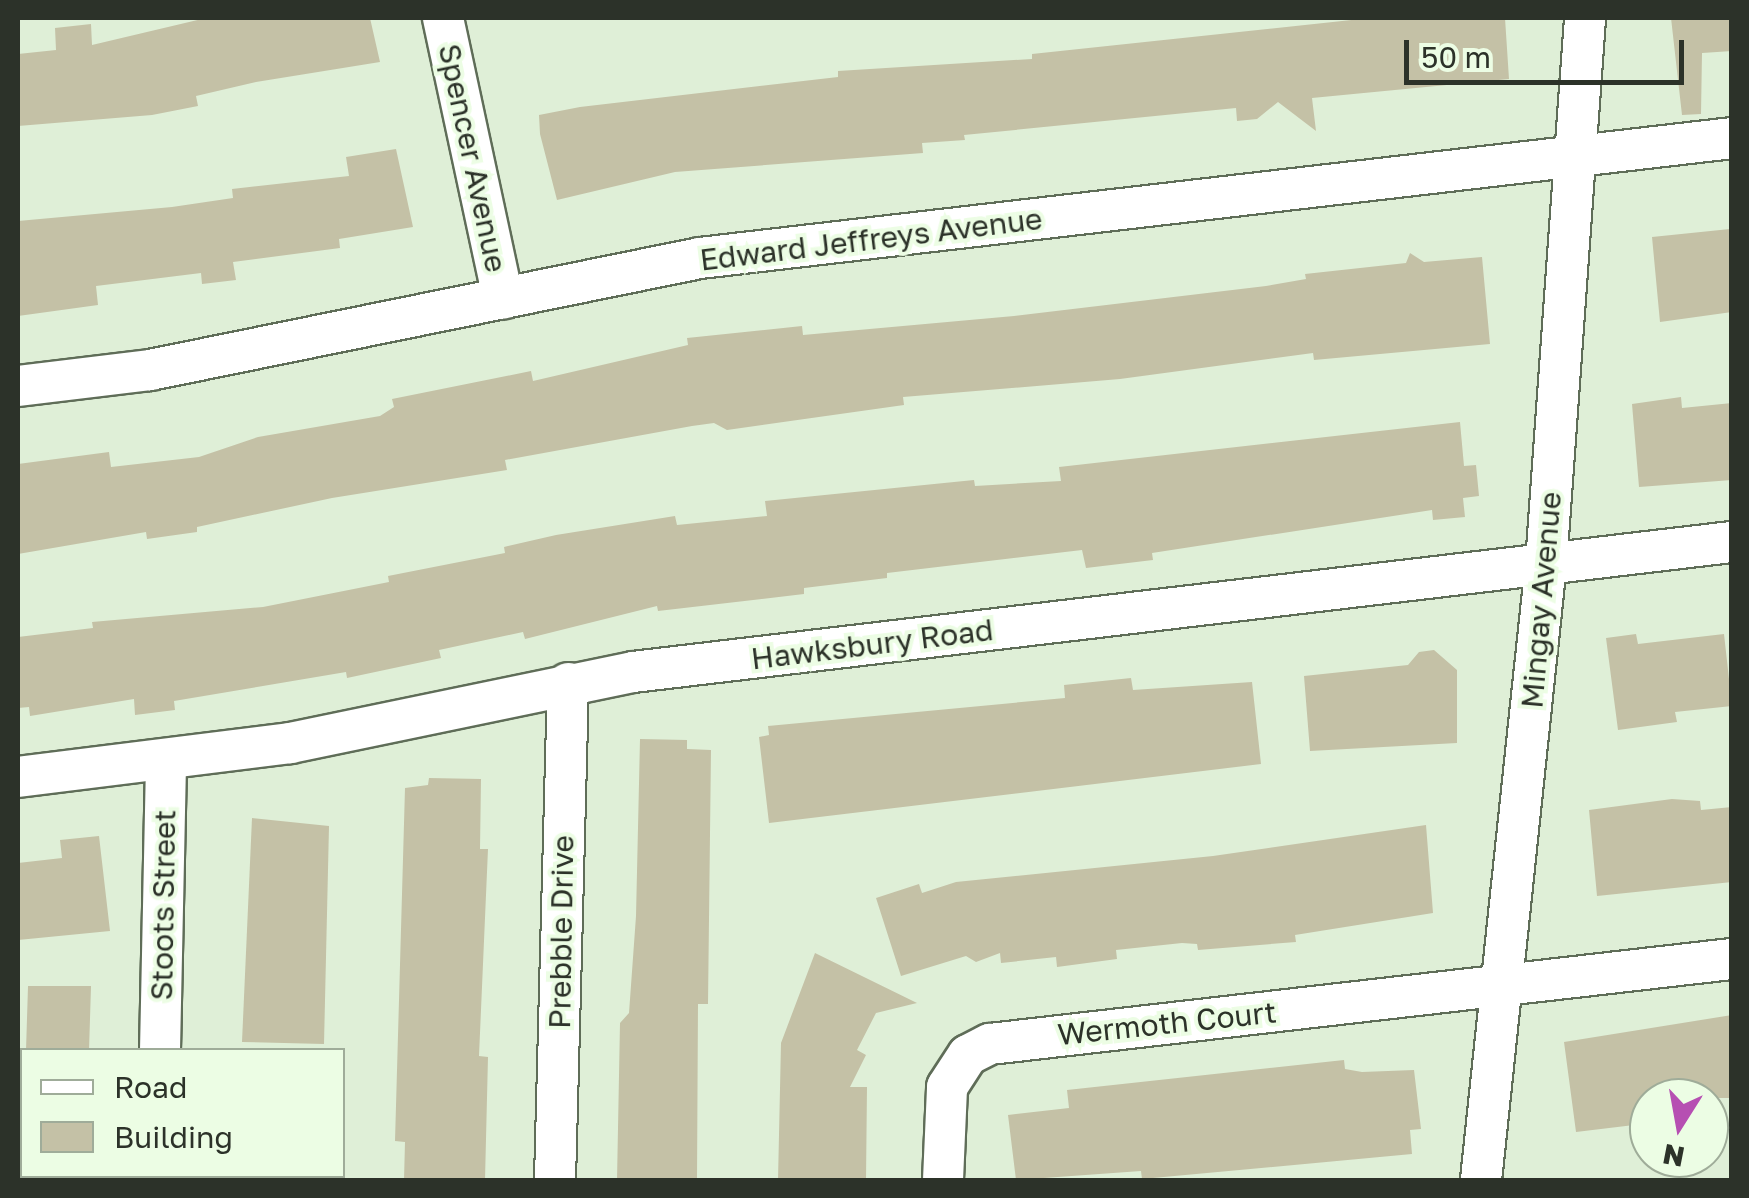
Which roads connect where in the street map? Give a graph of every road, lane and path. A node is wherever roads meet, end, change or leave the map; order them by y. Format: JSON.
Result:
{"nodes":[{"id":1,"x":443,"y":18,"type":"edge"},
{"id":2,"x":1585,"y":18,"type":"edge"},
{"id":3,"x":1732,"y":138,"type":"edge"},
{"id":4,"x":1576,"y":156,"type":"junction"},
{"id":5,"x":503,"y":298,"type":"junction"},
{"id":6,"x":18,"y":386,"type":"edge"},
{"id":7,"x":1732,"y":542,"type":"edge"},
{"id":8,"x":1546,"y":564,"type":"junction"},
{"id":9,"x":568,"y":683,"type":"junction"},
{"id":10,"x":166,"y":759,"type":"junction"},
{"id":11,"x":18,"y":777,"type":"edge"},
{"id":12,"x":1732,"y":959,"type":"edge"},
{"id":13,"x":1501,"y":986,"type":"junction"},
{"id":14,"x":160,"y":1048,"type":"edge"},
{"id":15,"x":555,"y":1180,"type":"edge"},
{"id":16,"x":942,"y":1180,"type":"edge"},
{"id":17,"x":1481,"y":1180,"type":"edge"}],
"edges":[{"from":1,"to":5,"type":"street","name":"Spencer Avenue"},
{"from":2,"to":4,"type":"street","name":"Mingay Avenue"},
{"from":3,"to":4,"type":"street","name":"Edward Jeffreys Avenue"},
{"from":4,"to":5,"type":"street","name":"Edward Jeffreys Avenue"},
{"from":4,"to":8,"type":"street","name":"Mingay Avenue"},
{"from":5,"to":6,"type":"street","name":"Edward Jeffreys Avenue"},
{"from":7,"to":8,"type":"street","name":"Hawksbury Road"},
{"from":8,"to":9,"type":"street","name":"Hawksbury Road"},
{"from":8,"to":13,"type":"street","name":"Mingay Avenue"},
{"from":9,"to":10,"type":"street","name":"Hawksbury Road"},
{"from":9,"to":15,"type":"street","name":"Prebble Drive"},
{"from":10,"to":11,"type":"street","name":"Hawksbury Road"},
{"from":10,"to":14,"type":"street","name":"Stoots Street"},
{"from":12,"to":13,"type":"street","name":"Wermoth Court"},
{"from":13,"to":16,"type":"street","name":"Wermoth Court"},
{"from":13,"to":17,"type":"street","name":"Mingay Avenue"}]}
